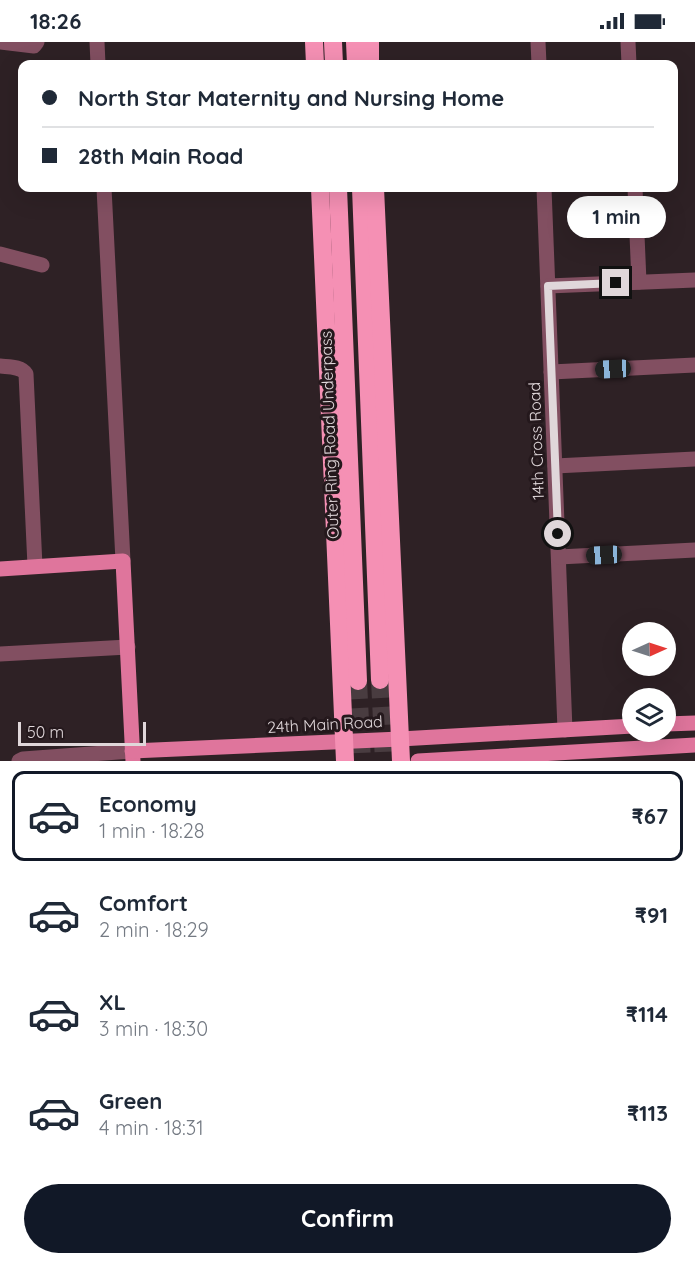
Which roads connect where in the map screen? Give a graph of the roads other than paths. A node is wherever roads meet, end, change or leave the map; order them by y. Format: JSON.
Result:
{"nodes":[{"id":1,"x":0,"y":42,"type":"edge"},
{"id":2,"x":37,"y":42,"type":"edge"},
{"id":3,"x":97,"y":42,"type":"edge"},
{"id":4,"x":314,"y":42,"type":"edge"},
{"id":5,"x":333,"y":42,"type":"edge"},
{"id":6,"x":355,"y":42,"type":"edge"},
{"id":7,"x":370,"y":42,"type":"edge"},
{"id":8,"x":538,"y":42,"type":"edge"},
{"id":9,"x":628,"y":42,"type":"edge"},
{"id":10,"x":98,"y":60,"type":"edge"},
{"id":11,"x":315,"y":60,"type":"edge"},
{"id":12,"x":334,"y":60,"type":"edge"},
{"id":13,"x":356,"y":60,"type":"edge"},
{"id":14,"x":370,"y":60,"type":"edge"},
{"id":15,"x":539,"y":60,"type":"edge"},
{"id":16,"x":629,"y":60,"type":"edge"},
{"id":17,"x":104,"y":192,"type":"edge"},
{"id":18,"x":320,"y":192,"type":"edge"},
{"id":19,"x":339,"y":192,"type":"edge"},
{"id":20,"x":361,"y":192,"type":"edge"},
{"id":21,"x":375,"y":192,"type":"edge"},
{"id":22,"x":544,"y":192,"type":"edge"},
{"id":23,"x":635,"y":192,"type":"edge"},
{"id":24,"x":0,"y":254,"type":"edge"},
{"id":25,"x":42,"y":265,"type":"dead end"},
{"id":26,"x":695,"y":279,"type":"edge"},
{"id":27,"x":639,"y":282,"type":"junction"},
{"id":28,"x":548,"y":286,"type":"junction"},
{"id":29,"x":695,"y":365,"type":"edge"},
{"id":30,"x":0,"y":366,"type":"edge"},
{"id":31,"x":551,"y":372,"type":"junction"},
{"id":32,"x":695,"y":459,"type":"edge"},
{"id":33,"x":555,"y":466,"type":"junction"},
{"id":34,"x":695,"y":550,"type":"edge"},
{"id":35,"x":559,"y":557,"type":"junction"},
{"id":36,"x":123,"y":561,"type":"junction"},
{"id":37,"x":35,"y":566,"type":"junction"},
{"id":38,"x":0,"y":569,"type":"edge"},
{"id":39,"x":128,"y":647,"type":"junction"},
{"id":40,"x":0,"y":654,"type":"edge"},
{"id":41,"x":380,"y":680,"type":"tunnel mouth"},
{"id":42,"x":358,"y":681,"type":"tunnel mouth"},
{"id":43,"x":695,"y":723,"type":"edge"},
{"id":44,"x":676,"y":724,"type":"edge"},
{"id":45,"x":622,"y":727,"type":"edge"},
{"id":46,"x":565,"y":730,"type":"junction"},
{"id":47,"x":400,"y":739,"type":"junction"},
{"id":48,"x":344,"y":741,"type":"junction"},
{"id":49,"x":695,"y":745,"type":"edge"},
{"id":50,"x":132,"y":756,"type":"edge"},
{"id":51,"x":541,"y":758,"type":"edge"},
{"id":52,"x":18,"y":761,"type":"edge"},
{"id":53,"x":345,"y":761,"type":"edge"},
{"id":54,"x":401,"y":761,"type":"edge"},
{"id":55,"x":418,"y":761,"type":"edge"}],
"edges":[{"from":1,"to":2,"type":"street"},
{"from":3,"to":10,"type":"street"},
{"from":4,"to":11,"type":"highway"},
{"from":5,"to":12,"type":"highway"},
{"from":6,"to":13,"type":"highway"},
{"from":7,"to":14,"type":"highway"},
{"from":8,"to":15,"type":"street"},
{"from":9,"to":16,"type":"street"},
{"from":17,"to":36,"type":"street"},
{"from":18,"to":48,"type":"highway"},
{"from":19,"to":42,"type":"highway","name":"Outer Ring Road Underpass"},
{"from":20,"to":41,"type":"highway"},
{"from":21,"to":47,"type":"highway"},
{"from":22,"to":28,"type":"street","name":"14th Cross Road"},
{"from":23,"to":27,"type":"street"},
{"from":24,"to":25,"type":"street"},
{"from":26,"to":27,"type":"street"},
{"from":27,"to":28,"type":"street"},
{"from":28,"to":31,"type":"street","name":"14th Cross Road"},
{"from":29,"to":31,"type":"street"},
{"from":30,"to":37,"type":"street"},
{"from":31,"to":33,"type":"street","name":"14th Cross Road"},
{"from":32,"to":33,"type":"street"},
{"from":33,"to":35,"type":"street","name":"14th Cross Road"},
{"from":34,"to":35,"type":"street"},
{"from":35,"to":46,"type":"street","name":"14th Cross Road"},
{"from":36,"to":37,"type":"main road"},
{"from":36,"to":39,"type":"main road"},
{"from":37,"to":38,"type":"main road"},
{"from":39,"to":40,"type":"street"},
{"from":39,"to":50,"type":"main road"},
{"from":43,"to":44,"type":"main road"},
{"from":45,"to":46,"type":"main road","name":"24th Main Road"},
{"from":46,"to":47,"type":"main road","name":"24th Main Road"},
{"from":47,"to":48,"type":"main road","name":"24th Main Road"},
{"from":47,"to":54,"type":"highway"},
{"from":48,"to":50,"type":"main road","name":"24th Main Road"},
{"from":48,"to":53,"type":"highway"},
{"from":49,"to":51,"type":"main road"},
{"from":50,"to":52,"type":"street","name":"24th Main Road"},
{"from":51,"to":55,"type":"main road"}]}
